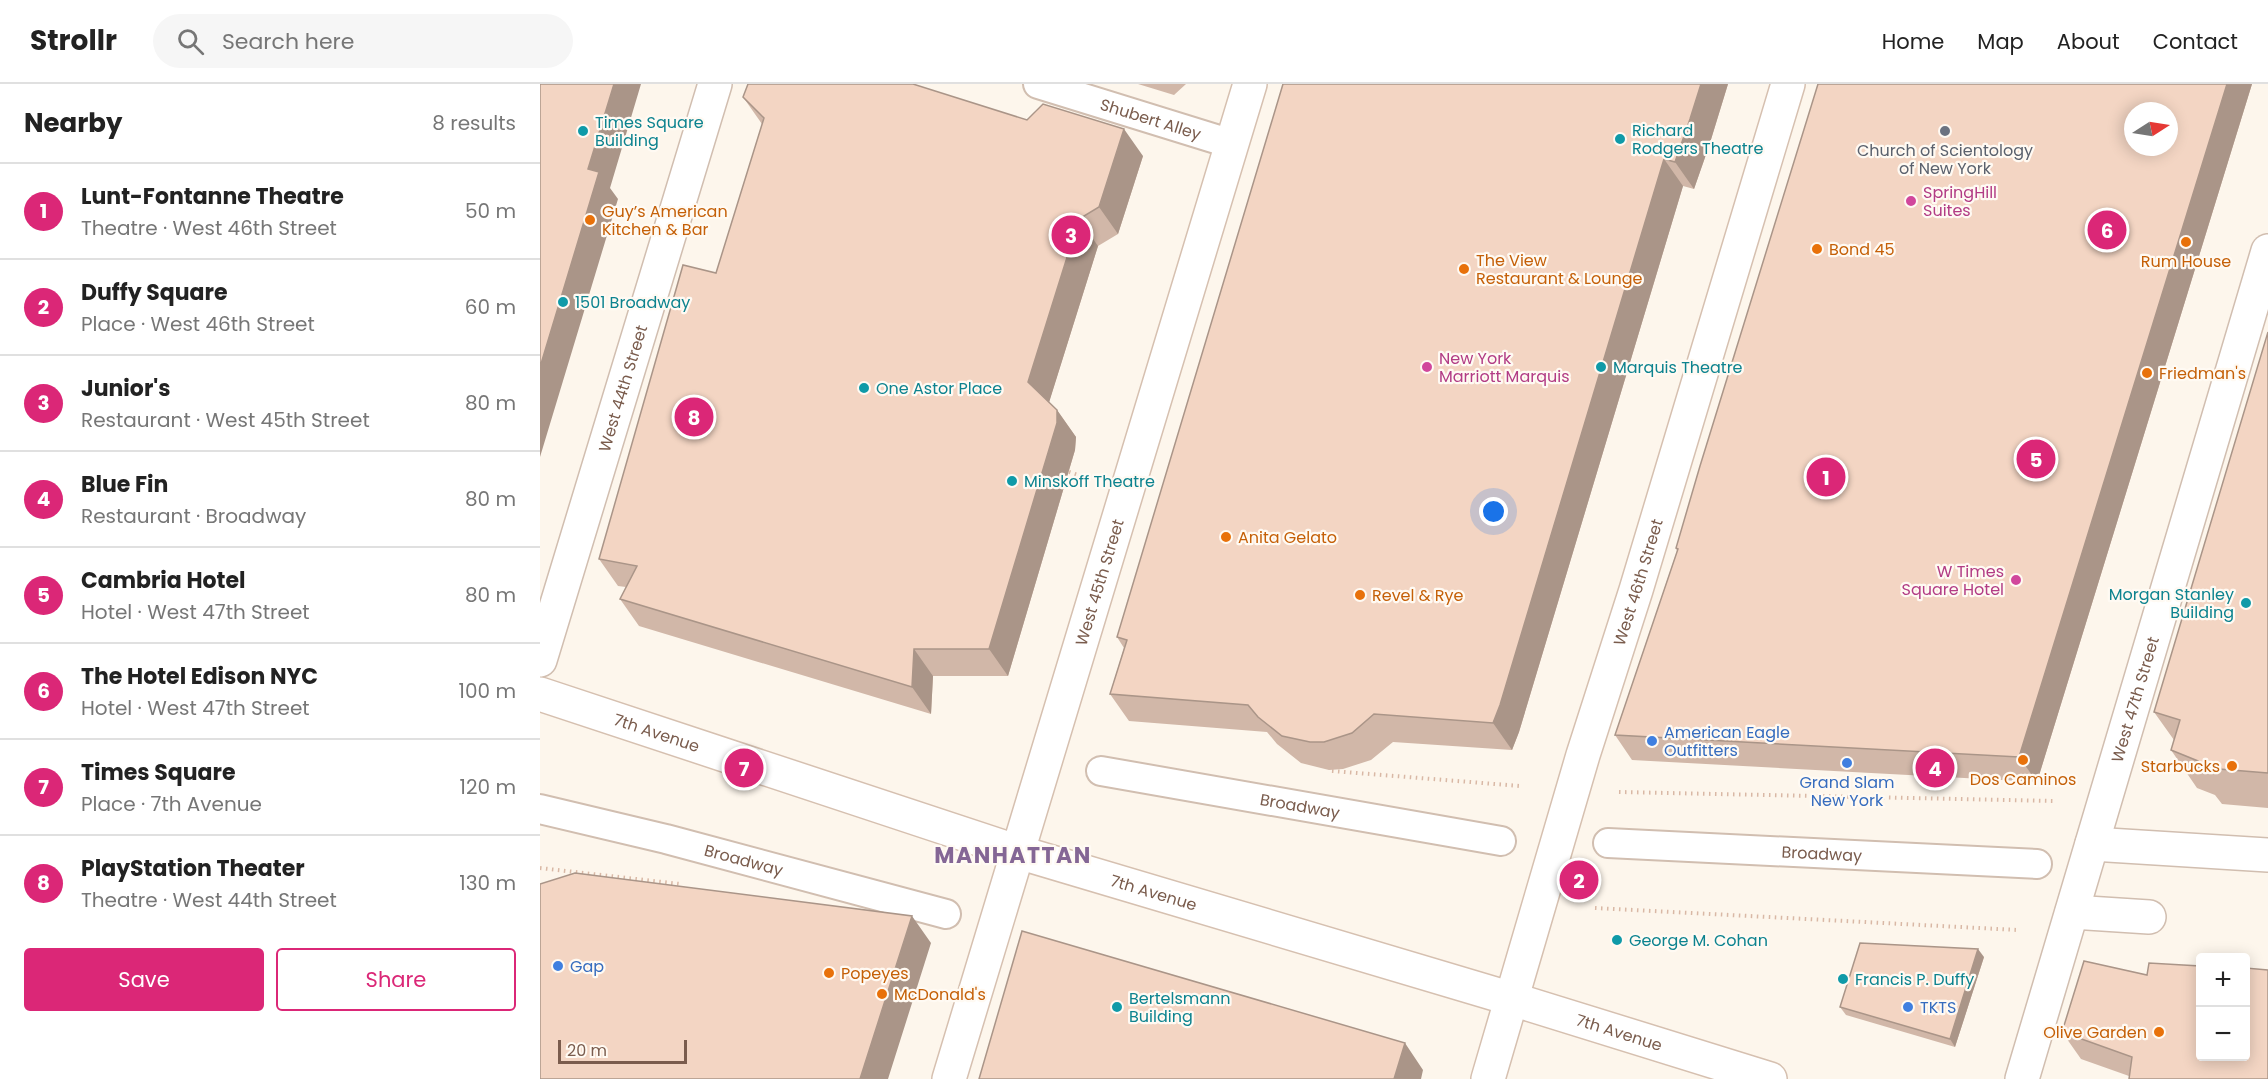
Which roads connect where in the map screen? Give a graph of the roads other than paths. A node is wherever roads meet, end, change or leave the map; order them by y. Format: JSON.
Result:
{"nodes":[{"id":1,"x":715,"y":84,"type":"edge"},
{"id":2,"x":1038,"y":84,"type":"edge"},
{"id":3,"x":1250,"y":84,"type":"edge"},
{"id":4,"x":1788,"y":84,"type":"edge"},
{"id":5,"x":1232,"y":144,"type":"junction"},
{"id":6,"x":2268,"y":251,"type":"edge"},
{"id":7,"x":540,"y":660,"type":"edge"},
{"id":8,"x":540,"y":694,"type":"edge"},
{"id":9,"x":1101,"y":771,"type":"dead end"},
{"id":10,"x":540,"y":809,"type":"edge"},
{"id":11,"x":1501,"y":840,"type":"dead end"},
{"id":12,"x":1608,"y":843,"type":"dead end"},
{"id":13,"x":2092,"y":844,"type":"junction"},
{"id":14,"x":1018,"y":852,"type":"junction"},
{"id":15,"x":2268,"y":855,"type":"edge"},
{"id":16,"x":2037,"y":864,"type":"dead end"},
{"id":17,"x":2072,"y":912,"type":"junction"},
{"id":18,"x":946,"y":914,"type":"dead end"},
{"id":19,"x":2149,"y":916,"type":"dead end"},
{"id":20,"x":1512,"y":999,"type":"junction"},
{"id":21,"x":949,"y":1079,"type":"edge"},
{"id":22,"x":1488,"y":1079,"type":"edge"},
{"id":23,"x":1770,"y":1079,"type":"edge"},
{"id":24,"x":2022,"y":1079,"type":"edge"}],
"edges":[{"from":1,"to":7,"type":"main road","name":"West 44th Street"},
{"from":2,"to":5,"type":"street","name":"Shubert Alley"},
{"from":3,"to":5,"type":"main road","name":"West 45th Street"},
{"from":4,"to":20,"type":"main road","name":"West 46th Street"},
{"from":5,"to":14,"type":"main road","name":"West 45th Street"},
{"from":6,"to":13,"type":"main road","name":"West 47th Street"},
{"from":8,"to":14,"type":"main road","name":"7th Avenue"},
{"from":9,"to":11,"type":"street","name":"Broadway"},
{"from":10,"to":18,"type":"street","name":"Broadway"},
{"from":12,"to":16,"type":"street","name":"Broadway"},
{"from":13,"to":15,"type":"main road"},
{"from":13,"to":17,"type":"main road","name":"West 47th Street"},
{"from":14,"to":20,"type":"main road","name":"7th Avenue"},
{"from":14,"to":21,"type":"main road","name":"West 45th Street"},
{"from":17,"to":19,"type":"main road"},
{"from":17,"to":24,"type":"main road","name":"West 47th Street"},
{"from":20,"to":22,"type":"main road","name":"West 46th Street"},
{"from":20,"to":23,"type":"main road","name":"7th Avenue"}]}
